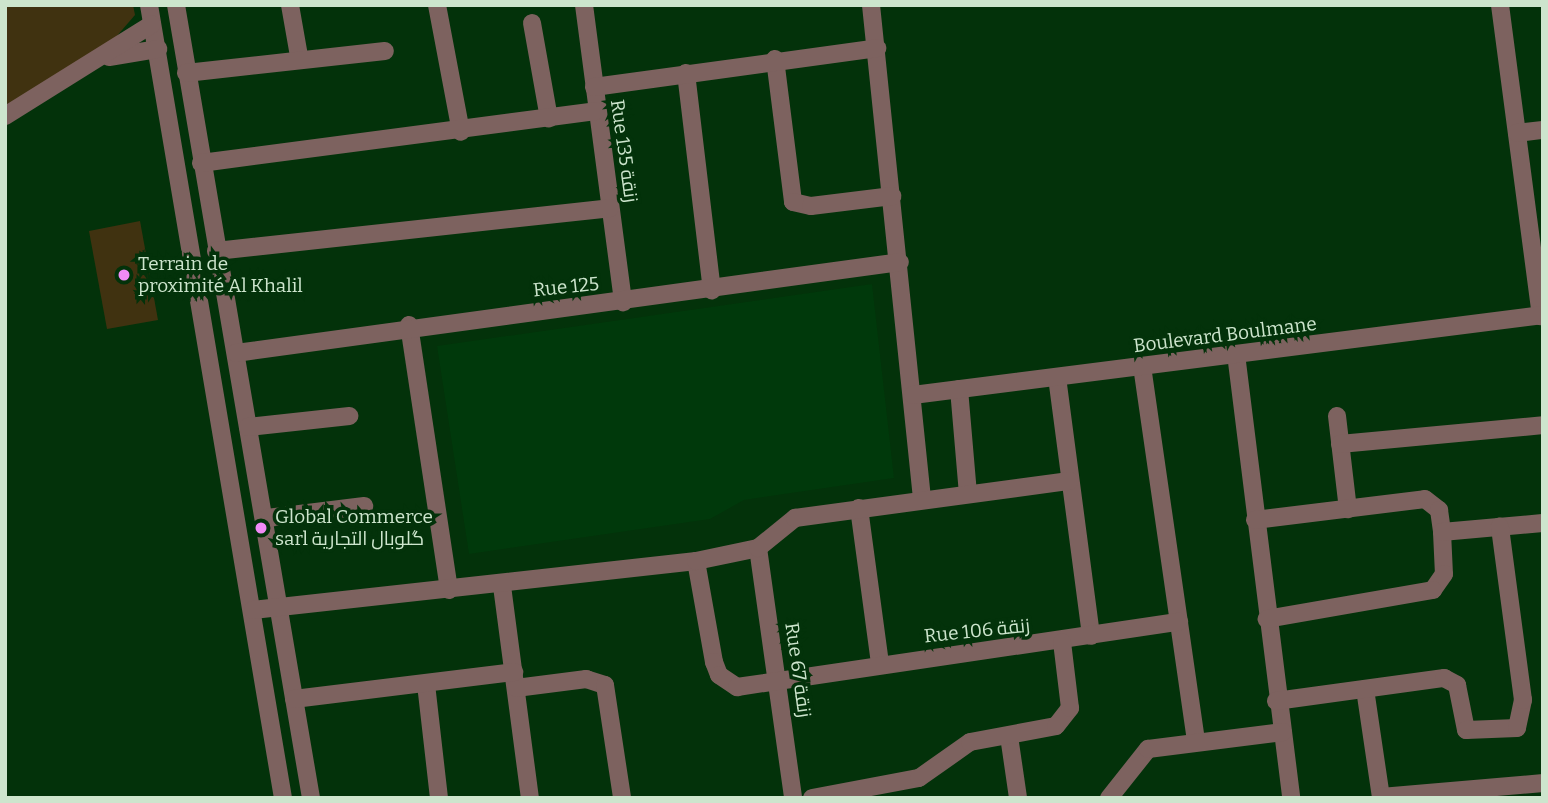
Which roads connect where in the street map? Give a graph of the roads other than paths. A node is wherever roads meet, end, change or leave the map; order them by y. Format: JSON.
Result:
{"nodes":[{"id":1,"x":149,"y":5,"type":"edge"},
{"id":2,"x":176,"y":5,"type":"edge"},
{"id":3,"x":290,"y":5,"type":"edge"},
{"id":4,"x":436,"y":5,"type":"edge"},
{"id":5,"x":584,"y":5,"type":"edge"},
{"id":6,"x":871,"y":5,"type":"edge"},
{"id":7,"x":1500,"y":5,"type":"edge"},
{"id":8,"x":533,"y":23,"type":"dead end"},
{"id":9,"x":152,"y":24,"type":"junction"},
{"id":10,"x":877,"y":48,"type":"junction"},
{"id":11,"x":158,"y":49,"type":"junction"},
{"id":12,"x":385,"y":51,"type":"dead end"},
{"id":13,"x":299,"y":56,"type":"junction"},
{"id":14,"x":775,"y":59,"type":"junction"},
{"id":15,"x":99,"y":60,"type":"junction"},
{"id":16,"x":186,"y":73,"type":"junction"},
{"id":17,"x":686,"y":73,"type":"junction"},
{"id":18,"x":594,"y":88,"type":"junction"},
{"id":19,"x":596,"y":111,"type":"junction"},
{"id":20,"x":7,"y":112,"type":"edge"},
{"id":21,"x":549,"y":117,"type":"junction"},
{"id":22,"x":1543,"y":130,"type":"edge"},
{"id":23,"x":461,"y":132,"type":"junction"},
{"id":24,"x":1517,"y":134,"type":"junction"},
{"id":25,"x":201,"y":163,"type":"junction"},
{"id":26,"x":892,"y":196,"type":"junction"},
{"id":27,"x":610,"y":208,"type":"junction"},
{"id":28,"x":1535,"y":226,"type":"edge"},
{"id":29,"x":216,"y":251,"type":"junction"},
{"id":30,"x":900,"y":262,"type":"junction"},
{"id":31,"x":712,"y":290,"type":"junction"},
{"id":32,"x":623,"y":302,"type":"junction"},
{"id":33,"x":1542,"y":316,"type":"edge"},
{"id":34,"x":409,"y":325,"type":"junction"},
{"id":35,"x":236,"y":353,"type":"junction"},
{"id":36,"x":1236,"y":354,"type":"junction"},
{"id":37,"x":1142,"y":366,"type":"junction"},
{"id":38,"x":1058,"y":377,"type":"junction"},
{"id":39,"x":959,"y":389,"type":"junction"},
{"id":40,"x":913,"y":395,"type":"junction"},
{"id":41,"x":349,"y":416,"type":"dead end"},
{"id":42,"x":1336,"y":416,"type":"dead end"},
{"id":43,"x":1543,"y":425,"type":"edge"},
{"id":44,"x":248,"y":427,"type":"junction"},
{"id":45,"x":1340,"y":444,"type":"junction"},
{"id":46,"x":1070,"y":481,"type":"junction"},
{"id":47,"x":968,"y":493,"type":"junction"},
{"id":48,"x":922,"y":499,"type":"junction"},
{"id":49,"x":364,"y":506,"type":"dead end"},
{"id":50,"x":859,"y":508,"type":"junction"},
{"id":51,"x":1348,"y":509,"type":"junction"},
{"id":52,"x":267,"y":518,"type":"junction"},
{"id":53,"x":1255,"y":520,"type":"junction"},
{"id":54,"x":1543,"y":523,"type":"edge"},
{"id":55,"x":1500,"y":527,"type":"junction"},
{"id":56,"x":1442,"y":532,"type":"junction"},
{"id":57,"x":758,"y":548,"type":"junction"},
{"id":58,"x":696,"y":561,"type":"junction"},
{"id":59,"x":502,"y":586,"type":"junction"},
{"id":60,"x":449,"y":590,"type":"junction"},
{"id":61,"x":279,"y":606,"type":"junction"},
{"id":62,"x":253,"y":610,"type":"junction"},
{"id":63,"x":1266,"y":619,"type":"junction"},
{"id":64,"x":1179,"y":622,"type":"junction"},
{"id":65,"x":1091,"y":636,"type":"junction"},
{"id":66,"x":1062,"y":642,"type":"junction"},
{"id":67,"x":880,"y":663,"type":"junction"},
{"id":68,"x":515,"y":680,"type":"junction"},
{"id":69,"x":780,"y":683,"type":"junction"},
{"id":70,"x":426,"y":684,"type":"junction"},
{"id":71,"x":1365,"y":689,"type":"junction"},
{"id":72,"x":293,"y":699,"type":"junction"},
{"id":73,"x":1276,"y":701,"type":"junction"},
{"id":74,"x":1283,"y":732,"type":"junction"},
{"id":75,"x":1009,"y":736,"type":"junction"},
{"id":76,"x":1196,"y":741,"type":"junction"},
{"id":77,"x":1543,"y":783,"type":"edge"},
{"id":78,"x":1381,"y":797,"type":"edge"},
{"id":79,"x":283,"y":798,"type":"edge"},
{"id":80,"x":311,"y":798,"type":"edge"},
{"id":81,"x":439,"y":798,"type":"edge"},
{"id":82,"x":530,"y":798,"type":"edge"},
{"id":83,"x":622,"y":798,"type":"edge"},
{"id":84,"x":793,"y":798,"type":"edge"},
{"id":85,"x":812,"y":798,"type":"edge"},
{"id":86,"x":1018,"y":798,"type":"edge"},
{"id":87,"x":1109,"y":798,"type":"edge"},
{"id":88,"x":1291,"y":798,"type":"edge"}],
"edges":[{"from":1,"to":9,"type":"street"},
{"from":2,"to":16,"type":"street"},
{"from":3,"to":13,"type":"street"},
{"from":4,"to":23,"type":"street"},
{"from":5,"to":18,"type":"street","name":"Rue 135 زنقة"},
{"from":6,"to":10,"type":"street"},
{"from":7,"to":24,"type":"street"},
{"from":8,"to":21,"type":"street"},
{"from":9,"to":11,"type":"street"},
{"from":9,"to":15,"type":"street"},
{"from":10,"to":14,"type":"street"},
{"from":10,"to":26,"type":"street"},
{"from":11,"to":15,"type":"street"},
{"from":11,"to":62,"type":"street"},
{"from":12,"to":13,"type":"street"},
{"from":13,"to":16,"type":"street"},
{"from":14,"to":17,"type":"street"},
{"from":14,"to":26,"type":"street"},
{"from":15,"to":20,"type":"street"},
{"from":16,"to":25,"type":"street"},
{"from":17,"to":18,"type":"street"},
{"from":17,"to":31,"type":"street"},
{"from":18,"to":19,"type":"street","name":"Rue 135 زنقة"},
{"from":19,"to":21,"type":"street"},
{"from":19,"to":27,"type":"street","name":"Rue 135 زنقة"},
{"from":21,"to":23,"type":"street"},
{"from":22,"to":24,"type":"street"},
{"from":23,"to":25,"type":"street"},
{"from":24,"to":28,"type":"street"},
{"from":25,"to":29,"type":"street"},
{"from":26,"to":30,"type":"street"},
{"from":27,"to":29,"type":"street"},
{"from":27,"to":32,"type":"street","name":"Rue 135 زنقة"},
{"from":28,"to":33,"type":"street"},
{"from":29,"to":35,"type":"street"},
{"from":30,"to":31,"type":"street","name":"Rue 125"},
{"from":30,"to":40,"type":"street"},
{"from":31,"to":32,"type":"street","name":"Rue 125"},
{"from":32,"to":34,"type":"street","name":"Rue 125"},
{"from":33,"to":36,"type":"street","name":"Boulevard Boulmane"},
{"from":34,"to":35,"type":"street","name":"Rue 125"},
{"from":34,"to":60,"type":"street"},
{"from":35,"to":44,"type":"street"},
{"from":36,"to":37,"type":"street","name":"Boulevard Boulmane"},
{"from":36,"to":53,"type":"street"},
{"from":37,"to":38,"type":"street","name":"Boulevard Boulmane"},
{"from":37,"to":64,"type":"street"},
{"from":38,"to":39,"type":"street","name":"Boulevard Boulmane"},
{"from":38,"to":46,"type":"street"},
{"from":39,"to":40,"type":"street","name":"Boulevard Boulmane"},
{"from":39,"to":47,"type":"street"},
{"from":40,"to":48,"type":"street"},
{"from":41,"to":44,"type":"street"},
{"from":42,"to":45,"type":"street"},
{"from":43,"to":45,"type":"street"},
{"from":44,"to":52,"type":"street"},
{"from":45,"to":51,"type":"street"},
{"from":46,"to":47,"type":"street"},
{"from":46,"to":65,"type":"street"},
{"from":47,"to":48,"type":"street"},
{"from":48,"to":50,"type":"street"},
{"from":49,"to":52,"type":"street"},
{"from":50,"to":57,"type":"street"},
{"from":50,"to":67,"type":"street"},
{"from":51,"to":53,"type":"street"},
{"from":51,"to":56,"type":"street"},
{"from":52,"to":61,"type":"street"},
{"from":53,"to":63,"type":"street"},
{"from":54,"to":55,"type":"street"},
{"from":55,"to":56,"type":"street"},
{"from":55,"to":71,"type":"street"},
{"from":56,"to":63,"type":"street"},
{"from":57,"to":58,"type":"street"},
{"from":57,"to":69,"type":"street","name":"Rue 67 زنقة"},
{"from":58,"to":59,"type":"street"},
{"from":58,"to":69,"type":"street","name":"Rue 106 زنقة"},
{"from":59,"to":60,"type":"street"},
{"from":59,"to":68,"type":"street"},
{"from":60,"to":61,"type":"street"},
{"from":61,"to":62,"type":"street"},
{"from":61,"to":72,"type":"street"},
{"from":62,"to":79,"type":"street"},
{"from":63,"to":73,"type":"street"},
{"from":64,"to":65,"type":"street","name":"Rue 106 زنقة"},
{"from":64,"to":76,"type":"street"},
{"from":65,"to":66,"type":"street","name":"Rue 106 زنقة"},
{"from":66,"to":67,"type":"street","name":"Rue 106 زنقة"},
{"from":66,"to":75,"type":"street"},
{"from":67,"to":69,"type":"street","name":"Rue 106 زنقة"},
{"from":68,"to":70,"type":"street"},
{"from":68,"to":82,"type":"street"},
{"from":68,"to":83,"type":"street"},
{"from":69,"to":84,"type":"street","name":"Rue 67 زنقة"},
{"from":70,"to":72,"type":"street"},
{"from":70,"to":81,"type":"street"},
{"from":71,"to":73,"type":"street"},
{"from":71,"to":78,"type":"street"},
{"from":72,"to":80,"type":"street"},
{"from":73,"to":74,"type":"street"},
{"from":74,"to":76,"type":"street"},
{"from":74,"to":88,"type":"street"},
{"from":75,"to":85,"type":"street"},
{"from":75,"to":86,"type":"street"},
{"from":76,"to":87,"type":"street"},
{"from":77,"to":78,"type":"street"}]}
